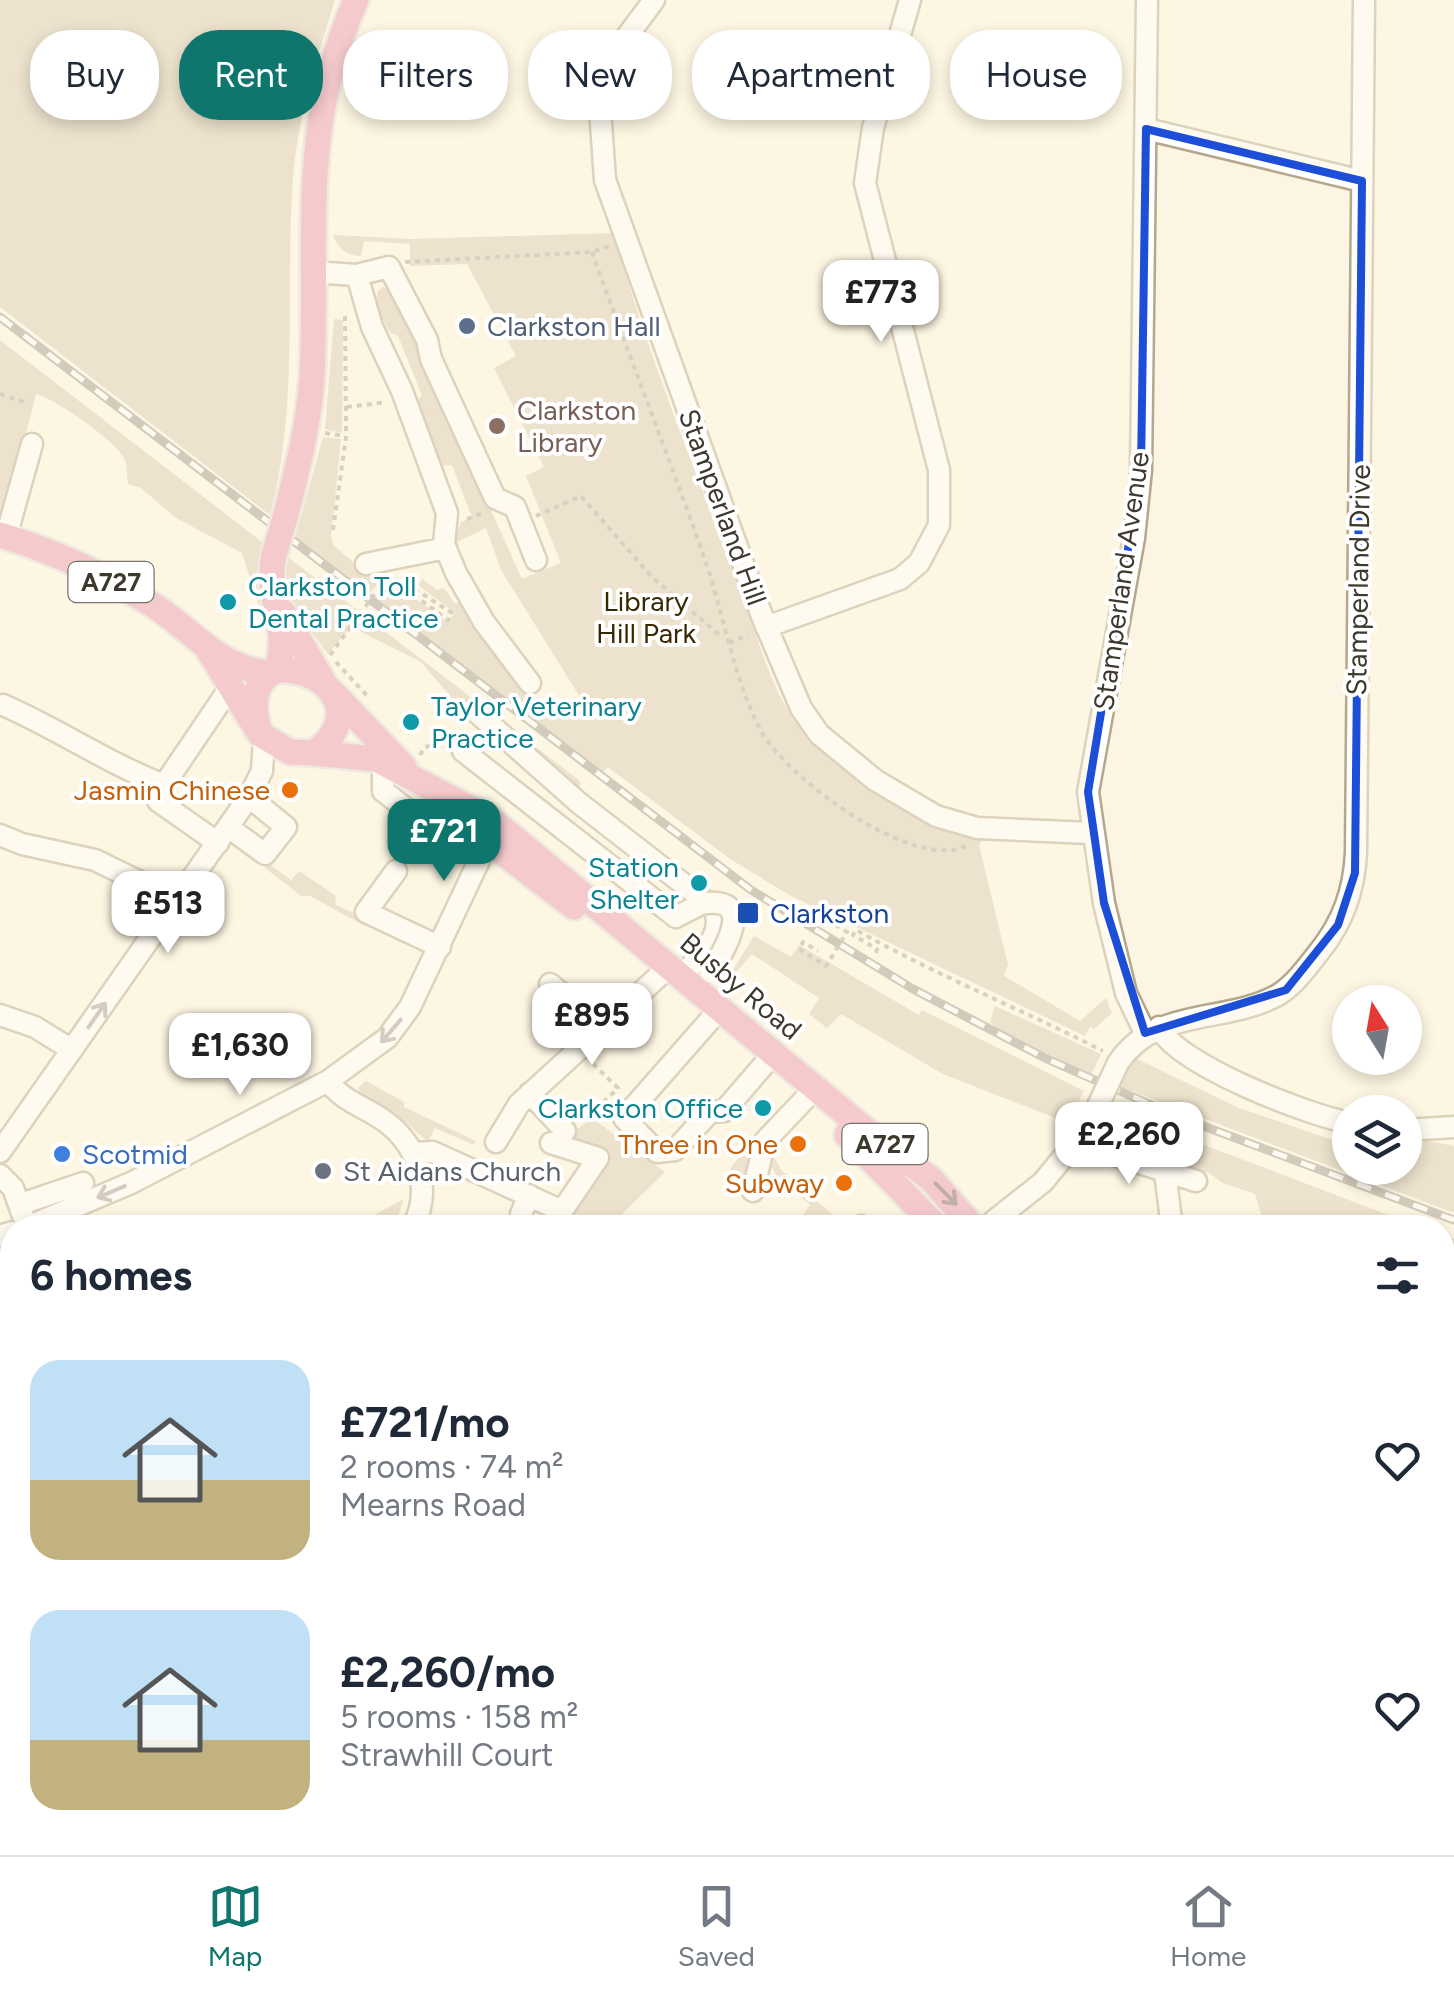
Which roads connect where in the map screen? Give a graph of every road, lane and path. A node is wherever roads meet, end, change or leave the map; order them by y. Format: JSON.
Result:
{"nodes":[{"id":1,"x":356,"y":0,"type":"edge"},
{"id":2,"x":654,"y":0,"type":"edge"},
{"id":3,"x":910,"y":0,"type":"edge"},
{"id":4,"x":1147,"y":0,"type":"edge"},
{"id":5,"x":1364,"y":0,"type":"edge"},
{"id":6,"x":1146,"y":129,"type":"junction"},
{"id":7,"x":1362,"y":181,"type":"junction"},
{"id":8,"x":592,"y":252,"type":"dead end"},
{"id":9,"x":406,"y":262,"type":"dead end"},
{"id":10,"x":312,"y":272,"type":"junction"},
{"id":11,"x":357,"y":275,"type":"junction"},
{"id":12,"x":344,"y":315,"type":"dead end"},
{"id":13,"x":0,"y":394,"type":"edge"},
{"id":14,"x":404,"y":398,"type":"junction"},
{"id":15,"x":24,"y":402,"type":"dead end"},
{"id":16,"x":347,"y":407,"type":"junction"},
{"id":17,"x":32,"y":444,"type":"dead end"},
{"id":18,"x":522,"y":523,"type":"junction"},
{"id":19,"x":334,"y":530,"type":"dead end"},
{"id":20,"x":3,"y":536,"type":"edge"},
{"id":21,"x":446,"y":548,"type":"junction"},
{"id":22,"x":536,"y":560,"type":"dead end"},
{"id":23,"x":366,"y":564,"type":"dead end"},
{"id":24,"x":416,"y":589,"type":"dead end"},
{"id":25,"x":277,"y":604,"type":"junction"},
{"id":26,"x":766,"y":627,"type":"junction"},
{"id":27,"x":725,"y":639,"type":"dead end"},
{"id":28,"x":208,"y":651,"type":"junction"},
{"id":29,"x":330,"y":655,"type":"dead end"},
{"id":30,"x":273,"y":671,"type":"junction"},
{"id":31,"x":530,"y":682,"type":"dead end"},
{"id":32,"x":228,"y":688,"type":"junction"},
{"id":33,"x":329,"y":689,"type":"junction"},
{"id":34,"x":3,"y":705,"type":"dead end"},
{"id":35,"x":474,"y":710,"type":"dead end"},
{"id":36,"x":262,"y":736,"type":"junction"},
{"id":37,"x":425,"y":747,"type":"dead end"},
{"id":38,"x":457,"y":747,"type":"joint"},
{"id":39,"x":314,"y":753,"type":"junction"},
{"id":40,"x":382,"y":762,"type":"junction"},
{"id":41,"x":408,"y":772,"type":"junction"},
{"id":42,"x":249,"y":797,"type":"junction"},
{"id":43,"x":158,"y":801,"type":"dead end"},
{"id":44,"x":458,"y":804,"type":"junction"},
{"id":45,"x":491,"y":831,"type":"junction"},
{"id":46,"x":1090,"y":833,"type":"junction"},
{"id":47,"x":0,"y":835,"type":"edge"},
{"id":48,"x":223,"y":835,"type":"junction"},
{"id":49,"x":396,"y":871,"type":"dead end"},
{"id":50,"x":177,"y":900,"type":"junction"},
{"id":51,"x":810,"y":909,"type":"dead end"},
{"id":52,"x":440,"y":947,"type":"junction"},
{"id":53,"x":818,"y":951,"type":"dead end"},
{"id":54,"x":876,"y":953,"type":"dead end"},
{"id":55,"x":687,"y":978,"type":"junction"},
{"id":56,"x":550,"y":984,"type":"dead end"},
{"id":57,"x":0,"y":1015,"type":"edge"},
{"id":58,"x":710,"y":1019,"type":"junction"},
{"id":59,"x":600,"y":1026,"type":"junction"},
{"id":60,"x":1152,"y":1030,"type":"junction"},
{"id":61,"x":72,"y":1050,"type":"junction"},
{"id":62,"x":576,"y":1050,"type":"junction"},
{"id":63,"x":769,"y":1059,"type":"junction"},
{"id":64,"x":1119,"y":1061,"type":"junction"},
{"id":65,"x":328,"y":1080,"type":"junction"},
{"id":66,"x":530,"y":1093,"type":"junction"},
{"id":67,"x":805,"y":1099,"type":"junction"},
{"id":68,"x":589,"y":1116,"type":"dead end"},
{"id":69,"x":1332,"y":1116,"type":"edge"},
{"id":70,"x":1454,"y":1126,"type":"edge"},
{"id":71,"x":1422,"y":1129,"type":"edge"},
{"id":72,"x":1082,"y":1135,"type":"junction"},
{"id":73,"x":496,"y":1142,"type":"dead end"},
{"id":74,"x":0,"y":1152,"type":"edge"},
{"id":75,"x":412,"y":1152,"type":"junction"},
{"id":76,"x":1165,"y":1172,"type":"junction"},
{"id":77,"x":0,"y":1174,"type":"edge"},
{"id":78,"x":1196,"y":1181,"type":"dead end"},
{"id":79,"x":82,"y":1183,"type":"dead end"},
{"id":80,"x":752,"y":1191,"type":"dead end"},
{"id":81,"x":21,"y":1204,"type":"junction"},
{"id":82,"x":23,"y":1215,"type":"edge"},
{"id":83,"x":56,"y":1215,"type":"edge"},
{"id":84,"x":419,"y":1215,"type":"edge"},
{"id":85,"x":926,"y":1215,"type":"edge"},
{"id":86,"x":963,"y":1215,"type":"edge"},
{"id":87,"x":1001,"y":1215,"type":"edge"},
{"id":88,"x":1170,"y":1215,"type":"edge"}],
"edges":[{"from":1,"to":10,"type":"main road"},
{"from":2,"to":26,"type":"street","name":"Stamperland Hill"},
{"from":3,"to":26,"type":"street"},
{"from":4,"to":6,"type":"street","name":"Stamperland Avenue"},
{"from":5,"to":7,"type":"street","name":"Stamperland Drive"},
{"from":6,"to":7,"type":"street"},
{"from":6,"to":46,"type":"street","name":"Stamperland Avenue"},
{"from":7,"to":60,"type":"street","name":"Stamperland Drive"},
{"from":8,"to":9,"type":"path"},
{"from":10,"to":11,"type":"street"},
{"from":10,"to":25,"type":"main road","bridge":true},
{"from":11,"to":14,"type":"street"},
{"from":11,"to":18,"type":"street"},
{"from":12,"to":16,"type":"path"},
{"from":13,"to":15,"type":"path"},
{"from":14,"to":16,"type":"path"},
{"from":14,"to":21,"type":"street"},
{"from":16,"to":19,"type":"path"},
{"from":17,"to":20,"type":"street"},
{"from":18,"to":22,"type":"street"},
{"from":18,"to":27,"type":"path"},
{"from":20,"to":28,"type":"main road","number":"A727"},
{"from":21,"to":23,"type":"street"},
{"from":21,"to":31,"type":"street"},
{"from":24,"to":29,"type":"path","bridge":true},
{"from":25,"to":30,"type":"main road"},
{"from":25,"to":33,"type":"main road"},
{"from":26,"to":46,"type":"street","name":"Stamperland Hill"},
{"from":28,"to":30,"type":"main road","number":"A727"},
{"from":28,"to":32,"type":"main road","number":"A727"},
{"from":30,"to":33,"type":"main road"},
{"from":30,"to":36,"type":"main road"},
{"from":32,"to":34,"type":"street"},
{"from":32,"to":36,"type":"main road","number":"A727"},
{"from":33,"to":39,"type":"main road"},
{"from":33,"to":41,"type":"main road","number":"A727"},
{"from":35,"to":55,"type":"street"},
{"from":36,"to":39,"type":"main road"},
{"from":36,"to":42,"type":"street"},
{"from":37,"to":38,"type":"path"},
{"from":38,"to":55,"type":"street","bridge":true},
{"from":39,"to":40,"type":"main road","name":"Busby Road","number":"A727"},
{"from":40,"to":41,"type":"main road","name":"Busby Road","number":"A727"},
{"from":40,"to":44,"type":"street"},
{"from":41,"to":44,"type":"main road","name":"Busby Road","number":"A727"},
{"from":42,"to":48,"type":"street"},
{"from":42,"to":48,"type":"street"},
{"from":43,"to":48,"type":"street"},
{"from":44,"to":45,"type":"main road","name":"Busby Road","number":"A727"},
{"from":45,"to":52,"type":"street"},
{"from":45,"to":55,"type":"main road","name":"Busby Road","number":"A727"},
{"from":46,"to":60,"type":"street","name":"Stamperland Avenue"},
{"from":47,"to":50,"type":"street"},
{"from":48,"to":50,"type":"street"},
{"from":49,"to":52,"type":"street"},
{"from":61,"to":50,"type":"street","one_way":true},
{"from":51,"to":53,"type":"path","bridge":true},
{"from":52,"to":65,"type":"street","one_way":true},
{"from":54,"to":64,"type":"path"},
{"from":55,"to":58,"type":"main road","name":"Busby Road","number":"A727"},
{"from":55,"to":59,"type":"street"},
{"from":55,"to":63,"type":"main road","name":"Busby Road","number":"A727"},
{"from":56,"to":59,"type":"street"},
{"from":57,"to":61,"type":"street"},
{"from":58,"to":63,"type":"main road","name":"Busby Road","number":"A727"},
{"from":58,"to":63,"type":"street"},
{"from":59,"to":62,"type":"street"},
{"from":60,"to":64,"type":"street"},
{"from":60,"to":69,"type":"street"},
{"from":61,"to":74,"type":"street"},
{"from":62,"to":66,"type":"street"},
{"from":62,"to":68,"type":"path"},
{"from":63,"to":67,"type":"main road","name":"Busby Road","number":"A727"},
{"from":63,"to":86,"type":"main road","name":"Busby Road","number":"A727","one_way":true},
{"from":64,"to":72,"type":"street","bridge":true},
{"from":65,"to":75,"type":"street"},
{"from":65,"to":83,"type":"street","one_way":true},
{"from":66,"to":73,"type":"street"},
{"from":66,"to":75,"type":"street"},
{"from":67,"to":80,"type":"street"},
{"from":67,"to":85,"type":"main road","name":"Busby Road","number":"A727"},
{"from":70,"to":71,"type":"street"},
{"from":72,"to":76,"type":"street"},
{"from":72,"to":87,"type":"street"},
{"from":75,"to":84,"type":"street"},
{"from":76,"to":78,"type":"street"},
{"from":76,"to":88,"type":"street"},
{"from":77,"to":81,"type":"street"},
{"from":79,"to":81,"type":"street"},
{"from":81,"to":82,"type":"street"}]}
